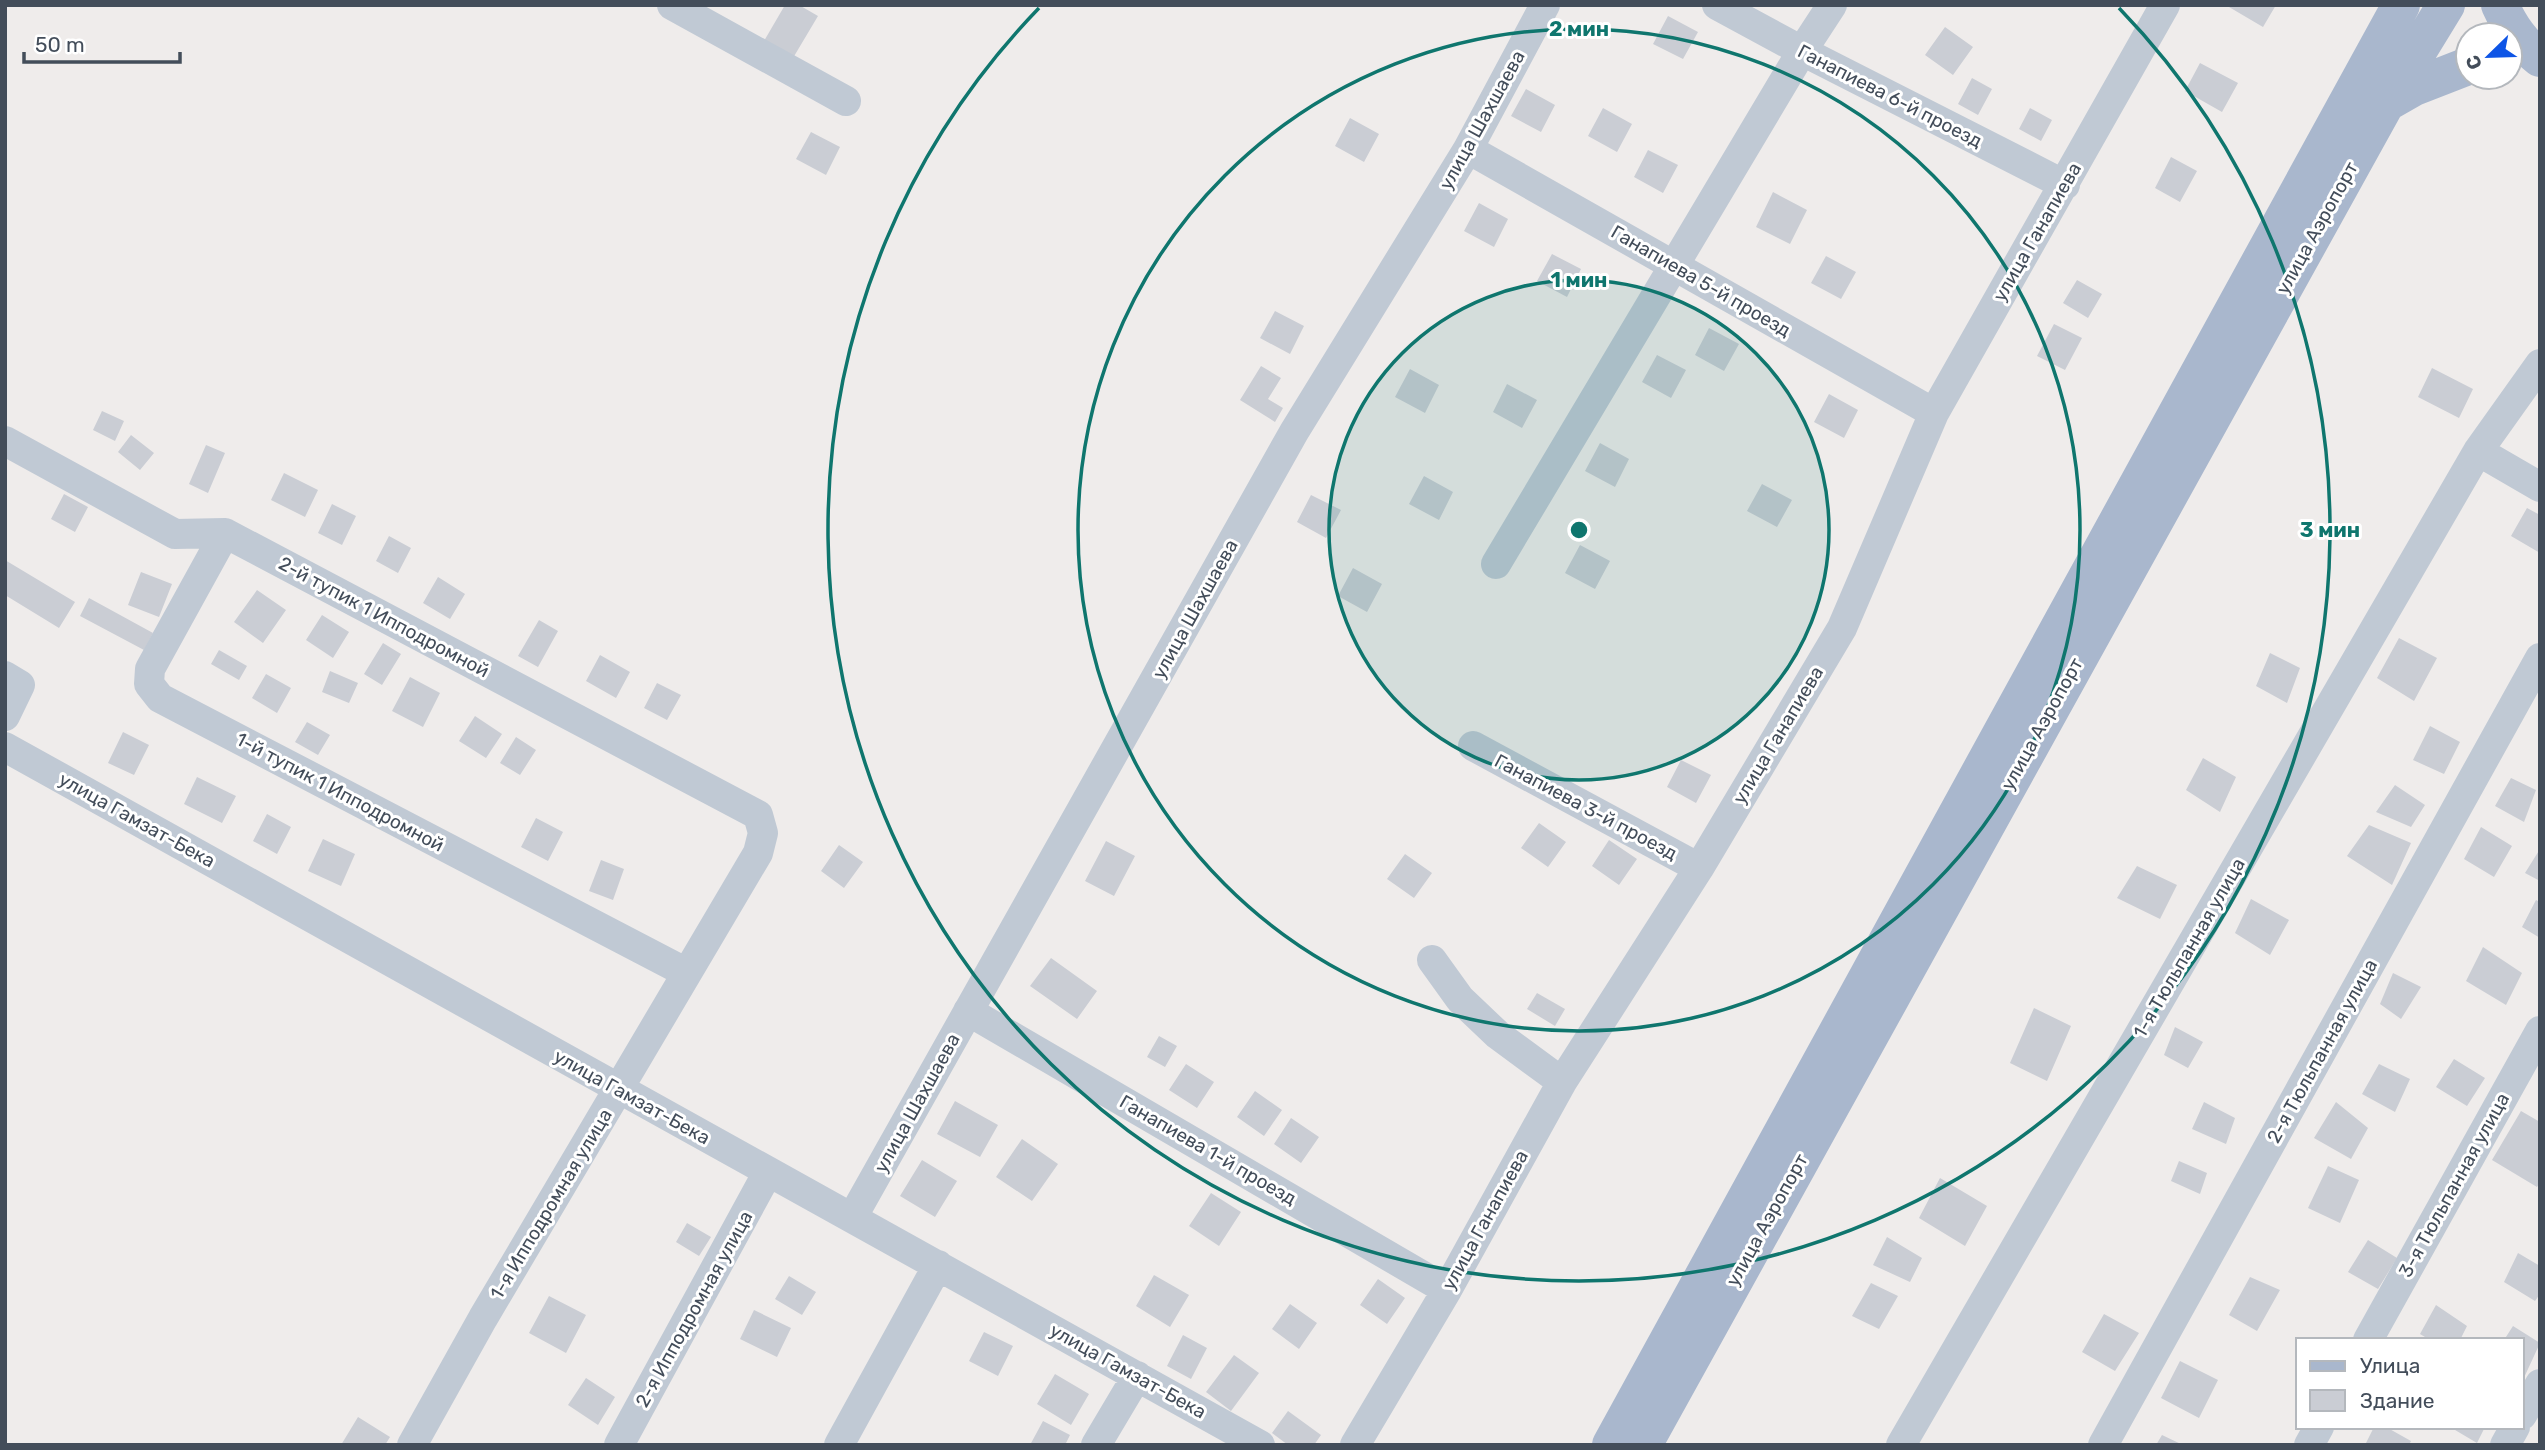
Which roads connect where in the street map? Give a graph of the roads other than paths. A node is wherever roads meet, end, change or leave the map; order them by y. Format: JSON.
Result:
{"nodes":[{"id":1,"x":672,"y":5,"type":"edge"},
{"id":2,"x":1545,"y":5,"type":"edge"},
{"id":3,"x":1717,"y":5,"type":"edge"},
{"id":4,"x":1832,"y":5,"type":"edge"},
{"id":5,"x":2165,"y":5,"type":"edge"},
{"id":6,"x":2446,"y":5,"type":"edge"},
{"id":7,"x":2500,"y":5,"type":"edge"},
{"id":8,"x":2400,"y":7,"type":"edge"},
{"id":9,"x":1802,"y":51,"type":"junction"},
{"id":10,"x":2540,"y":61,"type":"edge"},
{"id":11,"x":2454,"y":70,"type":"edge"},
{"id":12,"x":846,"y":101,"type":"dead end"},
{"id":13,"x":2386,"y":103,"type":"junction"},
{"id":14,"x":1468,"y":149,"type":"junction"},
{"id":15,"x":2064,"y":185,"type":"junction"},
{"id":16,"x":1673,"y":265,"type":"junction"},
{"id":17,"x":2540,"y":364,"type":"edge"},
{"id":18,"x":1934,"y":413,"type":"junction"},
{"id":19,"x":5,"y":440,"type":"edge"},
{"id":20,"x":2478,"y":451,"type":"junction"},
{"id":21,"x":2540,"y":487,"type":"edge"},
{"id":22,"x":225,"y":533,"type":"junction"},
{"id":23,"x":1496,"y":564,"type":"dead end"},
{"id":24,"x":2540,"y":658,"type":"edge"},
{"id":25,"x":5,"y":676,"type":"edge"},
{"id":26,"x":5,"y":716,"type":"edge"},
{"id":27,"x":1474,"y":746,"type":"dead end"},
{"id":28,"x":5,"y":747,"type":"edge"},
{"id":29,"x":758,"y":815,"type":"joint"},
{"id":30,"x":1699,"y":868,"type":"junction"},
{"id":31,"x":1432,"y":960,"type":"dead end"},
{"id":32,"x":687,"y":973,"type":"junction"},
{"id":33,"x":968,"y":1011,"type":"junction"},
{"id":34,"x":2540,"y":1031,"type":"edge"},
{"id":35,"x":1562,"y":1082,"type":"junction"},
{"id":36,"x":619,"y":1089,"type":"junction"},
{"id":37,"x":768,"y":1172,"type":"junction"},
{"id":38,"x":852,"y":1218,"type":"junction"},
{"id":39,"x":938,"y":1265,"type":"junction"},
{"id":40,"x":1447,"y":1290,"type":"junction"},
{"id":41,"x":2369,"y":1338,"type":"edge"},
{"id":42,"x":1137,"y":1376,"type":"junction"},
{"id":43,"x":2540,"y":1384,"type":"edge"},
{"id":44,"x":2524,"y":1412,"type":"edge"},
{"id":45,"x":2318,"y":1429,"type":"edge"},
{"id":46,"x":2514,"y":1429,"type":"edge"},
{"id":47,"x":412,"y":1445,"type":"edge"},
{"id":48,"x":619,"y":1445,"type":"edge"},
{"id":49,"x":839,"y":1445,"type":"edge"},
{"id":50,"x":1096,"y":1445,"type":"edge"},
{"id":51,"x":1260,"y":1445,"type":"edge"},
{"id":52,"x":1355,"y":1445,"type":"edge"},
{"id":53,"x":1611,"y":1445,"type":"edge"},
{"id":54,"x":1643,"y":1445,"type":"edge"},
{"id":55,"x":1901,"y":1445,"type":"edge"},
{"id":56,"x":2104,"y":1445,"type":"edge"},
{"id":57,"x":2309,"y":1445,"type":"edge"},
{"id":58,"x":2505,"y":1445,"type":"edge"}],
"edges":[{"from":1,"to":12,"type":"street"},
{"from":2,"to":14,"type":"street","name":"улица Шахшаева"},
{"from":3,"to":9,"type":"street","name":"Ганапиева 6-й проезд"},
{"from":4,"to":9,"type":"street"},
{"from":5,"to":15,"type":"street","name":"улица Ганапиева"},
{"from":6,"to":13,"type":"main road","name":"улица Аэропорт"},
{"from":7,"to":10,"type":"main road"},
{"from":8,"to":53,"type":"main road","name":"улица Аэропорт"},
{"from":9,"to":15,"type":"street","name":"Ганапиева 6-й проезд"},
{"from":9,"to":16,"type":"street"},
{"from":11,"to":13,"type":"main road"},
{"from":13,"to":54,"type":"main road","name":"улица Аэропорт"},
{"from":14,"to":16,"type":"street","name":"Ганапиева 5-й проезд"},
{"from":14,"to":33,"type":"street","name":"улица Шахшаева"},
{"from":15,"to":18,"type":"street","name":"улица Ганапиева"},
{"from":16,"to":18,"type":"street","name":"Ганапиева 5-й проезд"},
{"from":16,"to":23,"type":"street"},
{"from":17,"to":20,"type":"street","name":"1-я Тюльпанная улица"},
{"from":18,"to":30,"type":"street","name":"улица Ганапиева"},
{"from":19,"to":22,"type":"street","name":"2-й тупик 1 Ипподромной"},
{"from":20,"to":21,"type":"street"},
{"from":20,"to":55,"type":"street","name":"1-я Тюльпанная улица"},
{"from":22,"to":29,"type":"street","name":"2-й тупик 1 Ипподромной"},
{"from":22,"to":32,"type":"street","name":"1-й тупик 1 Ипподромной"},
{"from":24,"to":56,"type":"street","name":"2-я Тюльпанная улица"},
{"from":25,"to":26,"type":"street"},
{"from":27,"to":30,"type":"street","name":"Ганапиева 3-й проезд"},
{"from":28,"to":36,"type":"street","name":"улица Гамзат-Бека"},
{"from":29,"to":32,"type":"street","name":"1-я Ипподромная улица"},
{"from":30,"to":35,"type":"street","name":"улица Ганапиева"},
{"from":31,"to":35,"type":"street"},
{"from":32,"to":36,"type":"street","name":"1-я Ипподромная улица"},
{"from":33,"to":38,"type":"street","name":"улица Шахшаева"},
{"from":33,"to":40,"type":"street","name":"Ганапиева 1-й проезд"},
{"from":34,"to":41,"type":"street","name":"3-я Тюльпанная улица"},
{"from":35,"to":40,"type":"street","name":"улица Ганапиева"},
{"from":36,"to":37,"type":"street","name":"улица Гамзат-Бека"},
{"from":36,"to":47,"type":"street","name":"1-я Ипподромная улица"},
{"from":37,"to":38,"type":"street","name":"улица Гамзат-Бека"},
{"from":37,"to":48,"type":"street","name":"2-я Ипподромная улица"},
{"from":38,"to":39,"type":"street","name":"улица Гамзат-Бека"},
{"from":39,"to":42,"type":"street","name":"улица Гамзат-Бека"},
{"from":39,"to":49,"type":"street"},
{"from":40,"to":52,"type":"street","name":"улица Ганапиева"},
{"from":42,"to":50,"type":"street"},
{"from":42,"to":51,"type":"street","name":"улица Гамзат-Бека"},
{"from":43,"to":44,"type":"street"},
{"from":45,"to":57,"type":"street"},
{"from":46,"to":58,"type":"street"}]}
